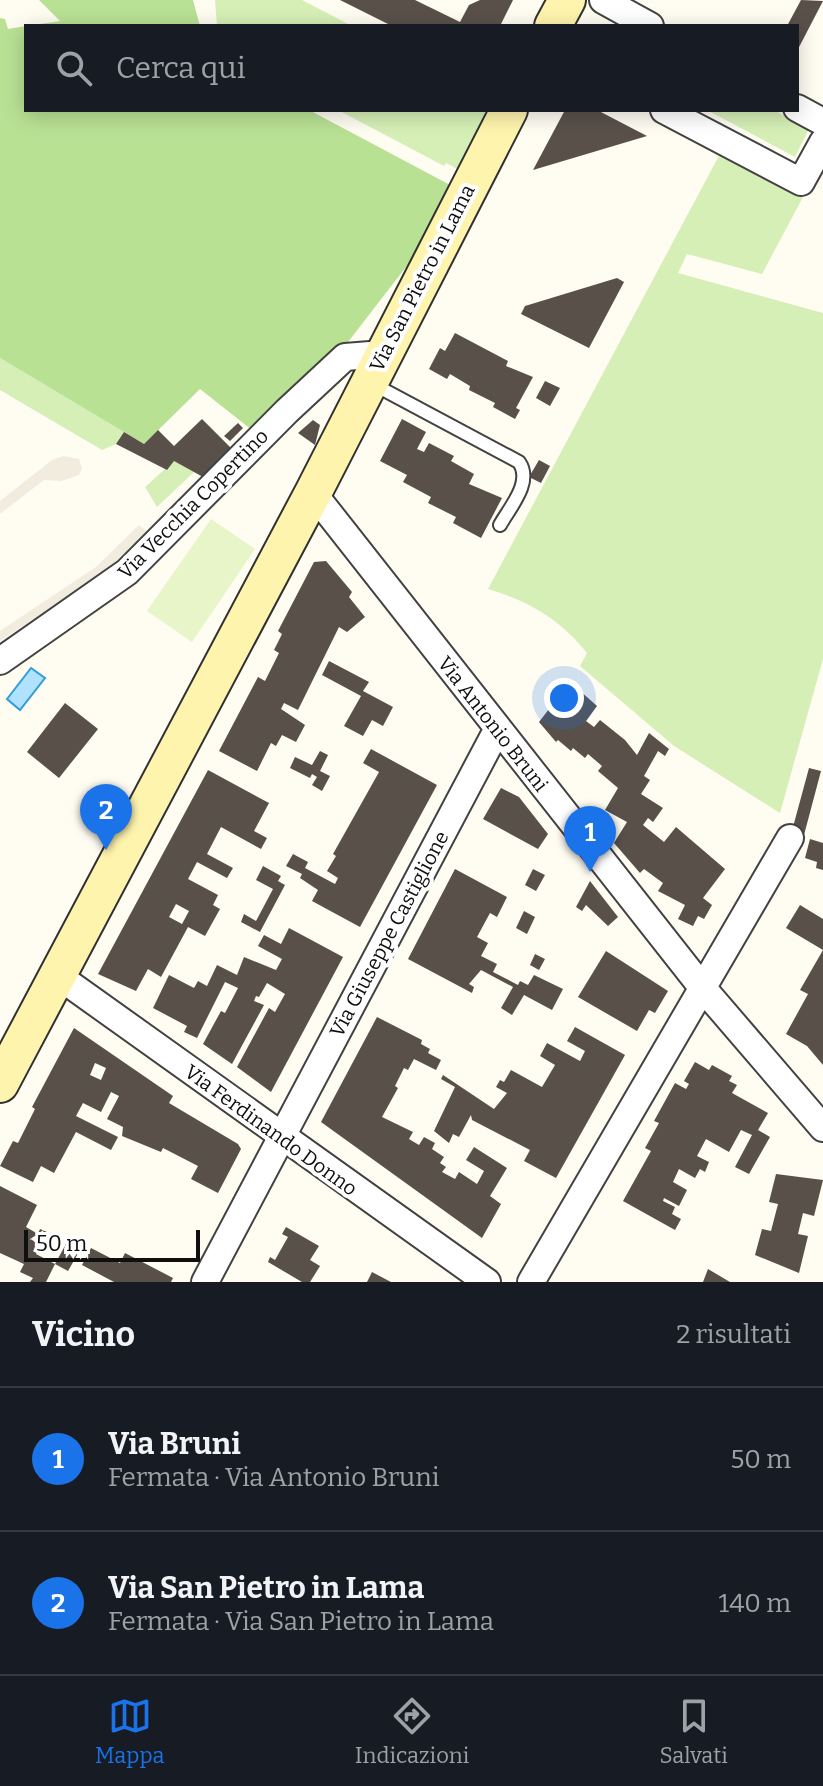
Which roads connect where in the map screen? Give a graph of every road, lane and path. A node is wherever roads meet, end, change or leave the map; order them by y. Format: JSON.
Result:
{"nodes":[{"id":1,"x":567,"y":0,"type":"edge"},
{"id":2,"x":603,"y":0,"type":"edge"},
{"id":3,"x":554,"y":24,"type":"edge"},
{"id":4,"x":646,"y":24,"type":"edge"},
{"id":5,"x":799,"y":109,"type":"edge"},
{"id":6,"x":508,"y":112,"type":"edge"},
{"id":7,"x":668,"y":112,"type":"edge"},
{"id":8,"x":823,"y":122,"type":"edge"},
{"id":9,"x":823,"y":142,"type":"edge"},
{"id":10,"x":376,"y":368,"type":"junction"},
{"id":11,"x":313,"y":493,"type":"junction"},
{"id":12,"x":500,"y":525,"type":"dead end"},
{"id":13,"x":0,"y":661,"type":"edge"},
{"id":14,"x":497,"y":730,"type":"junction"},
{"id":15,"x":790,"y":838,"type":"dead end"},
{"id":16,"x":57,"y":975,"type":"junction"},
{"id":17,"x":701,"y":986,"type":"junction"},
{"id":18,"x":0,"y":1084,"type":"edge"},
{"id":19,"x":823,"y":1128,"type":"edge"},
{"id":20,"x":280,"y":1137,"type":"junction"},
{"id":21,"x":205,"y":1282,"type":"edge"},
{"id":22,"x":487,"y":1282,"type":"edge"},
{"id":23,"x":531,"y":1282,"type":"edge"}],
"edges":[{"from":1,"to":3,"type":"main road"},
{"from":2,"to":4,"type":"street"},
{"from":5,"to":8,"type":"street"},
{"from":6,"to":10,"type":"main road","name":"Via San Pietro in Lama"},
{"from":7,"to":9,"type":"street"},
{"from":10,"to":11,"type":"main road","name":"Via San Pietro in Lama"},
{"from":10,"to":12,"type":"lane"},
{"from":10,"to":13,"type":"street","name":"Via Vecchia Copertino"},
{"from":11,"to":14,"type":"street","name":"Via Antonio Bruni"},
{"from":11,"to":16,"type":"main road","name":"Via San Pietro in Lama"},
{"from":14,"to":17,"type":"street","name":"Via Antonio Bruni"},
{"from":14,"to":20,"type":"street","name":"Via Giuseppe Castiglione"},
{"from":15,"to":17,"type":"street"},
{"from":16,"to":18,"type":"main road","name":"Via San Pietro in Lama"},
{"from":16,"to":20,"type":"street","name":"Via Ferdinando Donno"},
{"from":17,"to":19,"type":"street","name":"Via Antonio Bruni"},
{"from":17,"to":23,"type":"street"},
{"from":20,"to":21,"type":"street","name":"Via Giuseppe Castiglione"},
{"from":20,"to":22,"type":"street","name":"Via Ferdinando Donno"}]}
